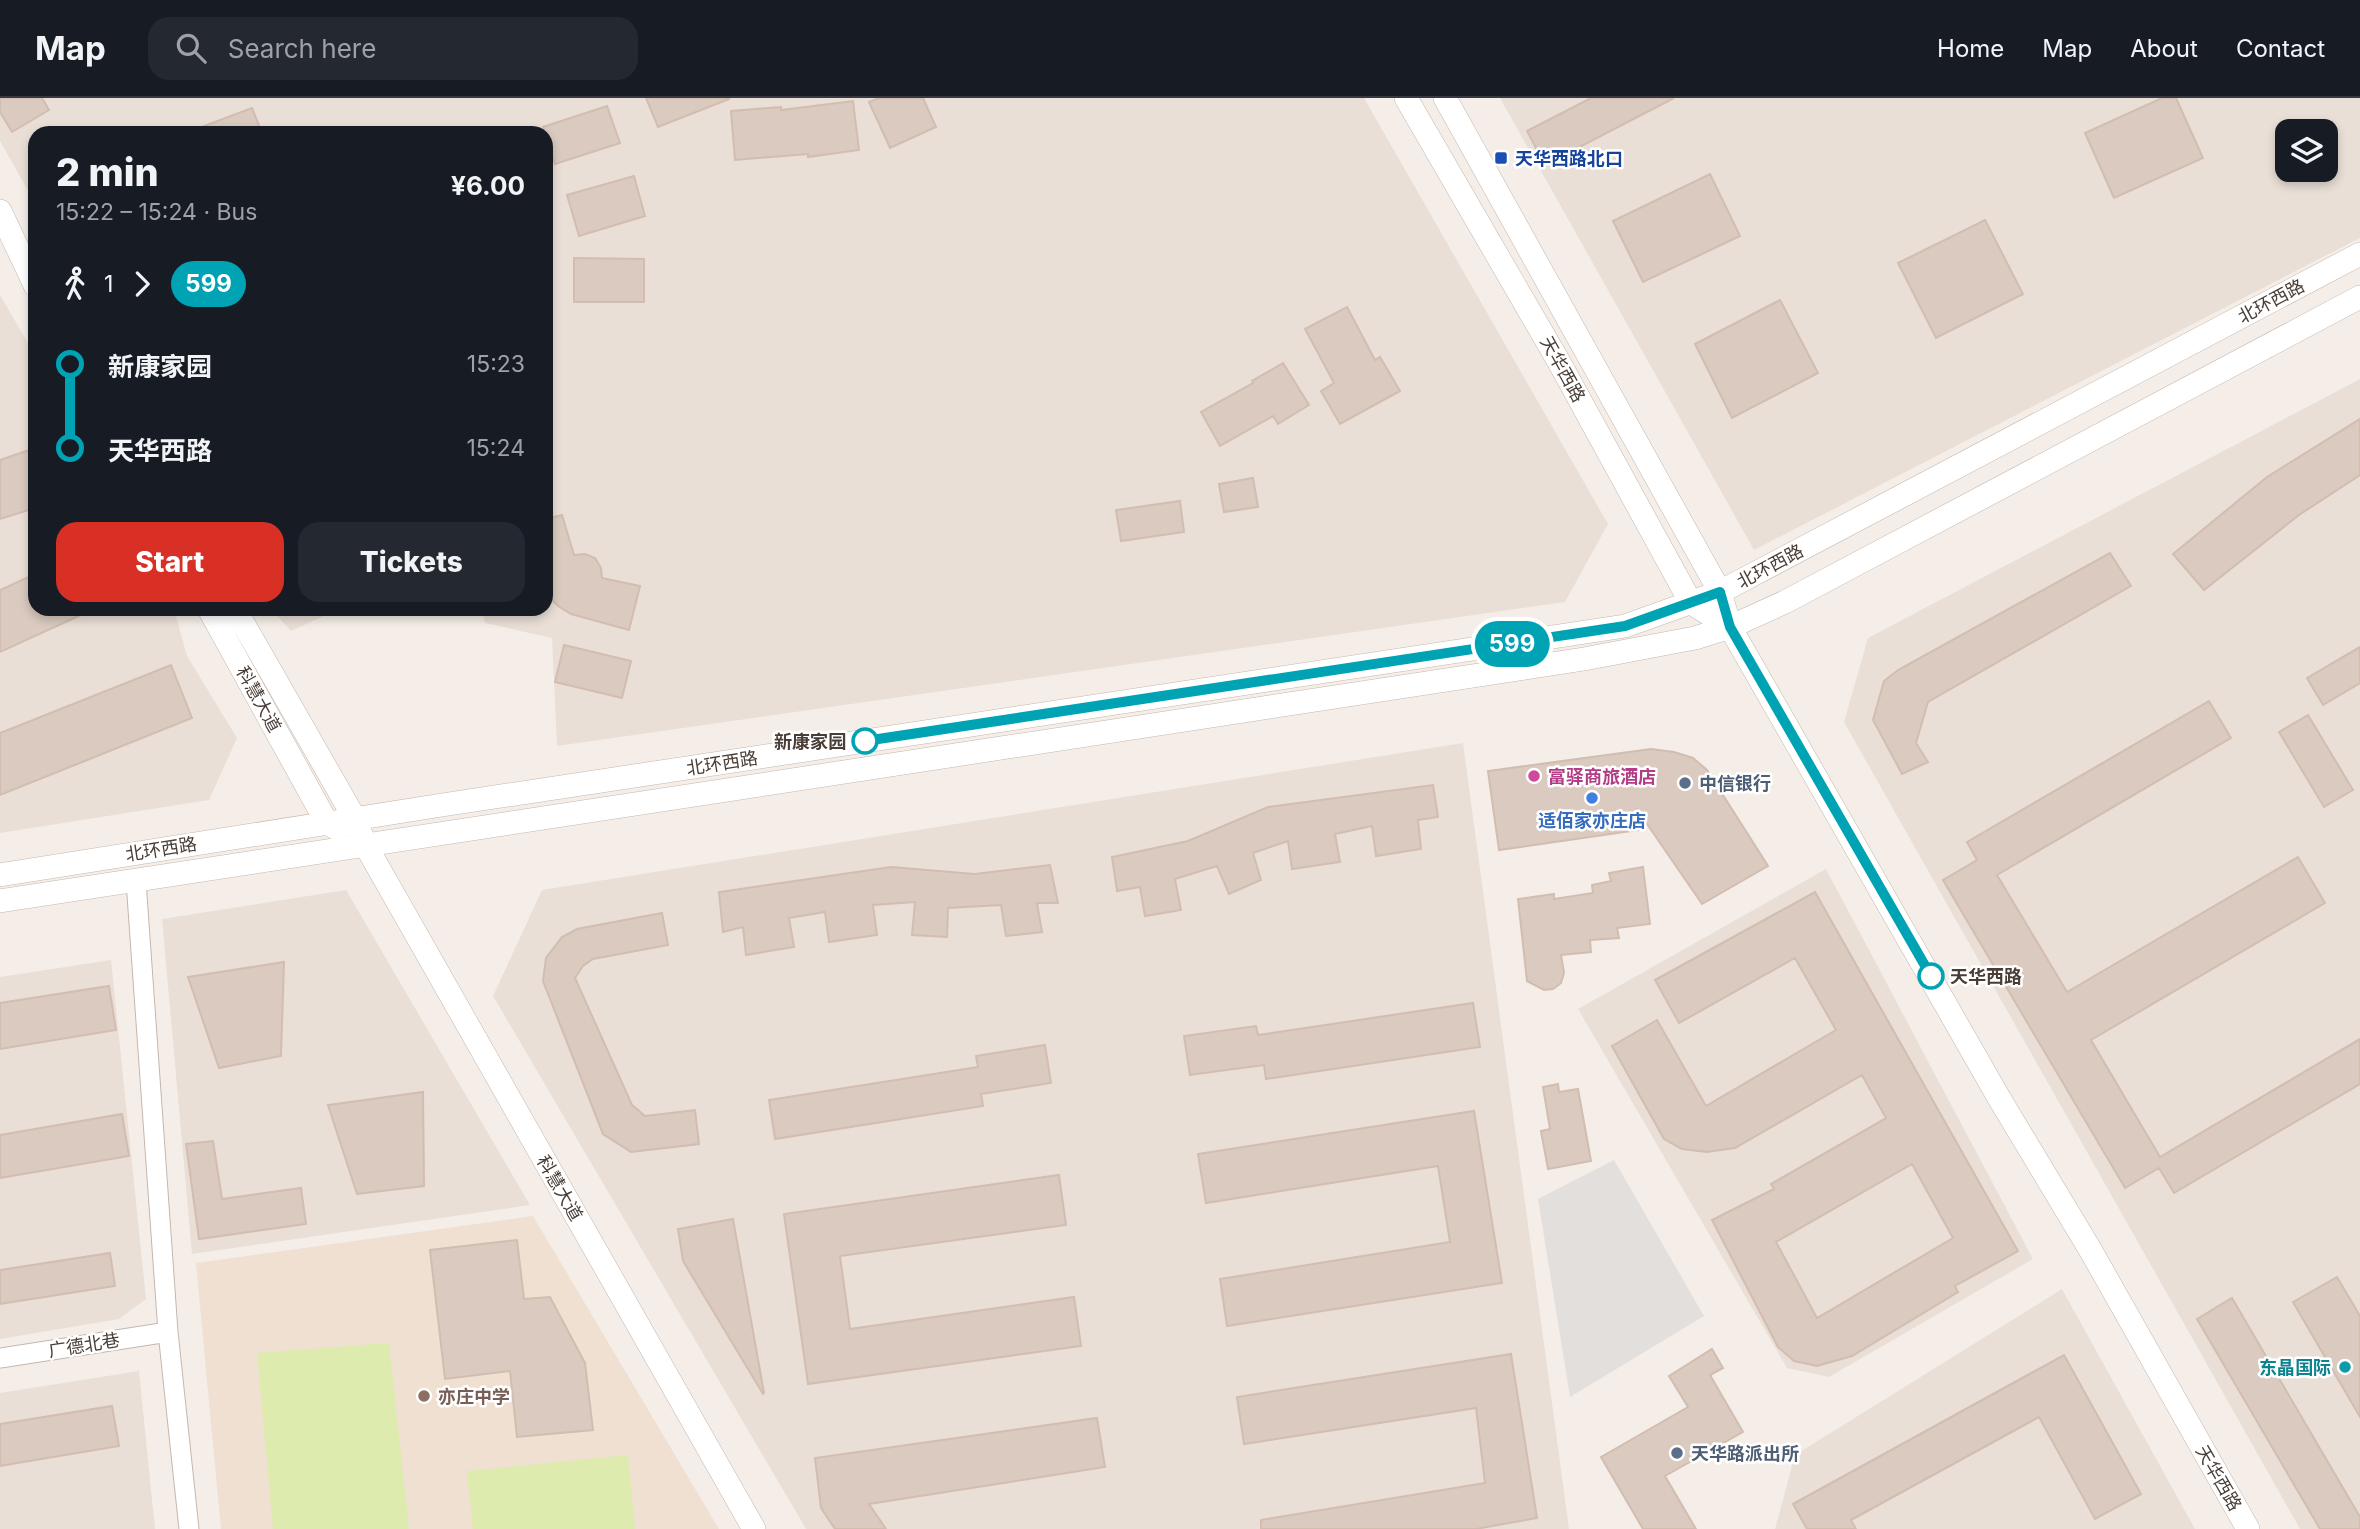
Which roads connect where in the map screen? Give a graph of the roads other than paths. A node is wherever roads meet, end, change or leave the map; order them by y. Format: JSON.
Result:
{"nodes":[{"id":1,"x":1406,"y":98,"type":"edge"},
{"id":2,"x":1445,"y":98,"type":"edge"},
{"id":3,"x":0,"y":211,"type":"edge"},
{"id":4,"x":0,"y":246,"type":"edge"},
{"id":5,"x":2360,"y":254,"type":"edge"},
{"id":6,"x":28,"y":271,"type":"edge"},
{"id":7,"x":28,"y":278,"type":"edge"},
{"id":8,"x":2360,"y":297,"type":"edge"},
{"id":9,"x":1720,"y":592,"type":"junction"},
{"id":10,"x":1691,"y":603,"type":"junction"},
{"id":11,"x":213,"y":616,"type":"edge"},
{"id":12,"x":239,"y":616,"type":"edge"},
{"id":13,"x":1730,"y":627,"type":"junction"},
{"id":14,"x":355,"y":819,"type":"junction"},
{"id":15,"x":327,"y":823,"type":"junction"},
{"id":16,"x":366,"y":846,"type":"junction"},
{"id":17,"x":0,"y":875,"type":"edge"},
{"id":18,"x":136,"y":881,"type":"junction"},
{"id":19,"x":0,"y":901,"type":"edge"},
{"id":20,"x":168,"y":1332,"type":"junction"},
{"id":21,"x":0,"y":1358,"type":"edge"},
{"id":22,"x":189,"y":1529,"type":"edge"},
{"id":23,"x":754,"y":1529,"type":"edge"},
{"id":24,"x":2248,"y":1529,"type":"edge"}],
"edges":[{"from":1,"to":10,"type":"street","name":"天华西路"},
{"from":2,"to":9,"type":"street","name":"天华西路"},
{"from":3,"to":6,"type":"street"},
{"from":4,"to":7,"type":"street"},
{"from":5,"to":9,"type":"street","name":"北环西路"},
{"from":8,"to":13,"type":"street","name":"北环西路"},
{"from":9,"to":10,"type":"street","name":"北环西路"},
{"from":9,"to":13,"type":"street","name":"天华西路"},
{"from":10,"to":13,"type":"street","name":"天华西路"},
{"from":10,"to":14,"type":"street","name":"北环西路"},
{"from":11,"to":15,"type":"street","name":"科慧大道"},
{"from":12,"to":14,"type":"street","name":"科慧大道"},
{"from":13,"to":16,"type":"street","name":"北环西路"},
{"from":13,"to":24,"type":"street","name":"天华西路"},
{"from":14,"to":15,"type":"street","name":"北环西路"},
{"from":14,"to":16,"type":"street","name":"科慧大道"},
{"from":15,"to":16,"type":"street","name":"科慧大道"},
{"from":15,"to":17,"type":"street","name":"北环西路"},
{"from":16,"to":18,"type":"street","name":"北环西路"},
{"from":16,"to":23,"type":"street","name":"科慧大道"},
{"from":18,"to":19,"type":"street","name":"北环西路"},
{"from":18,"to":20,"type":"street"},
{"from":20,"to":21,"type":"street","name":"广德北巷"},
{"from":20,"to":22,"type":"street"}]}
